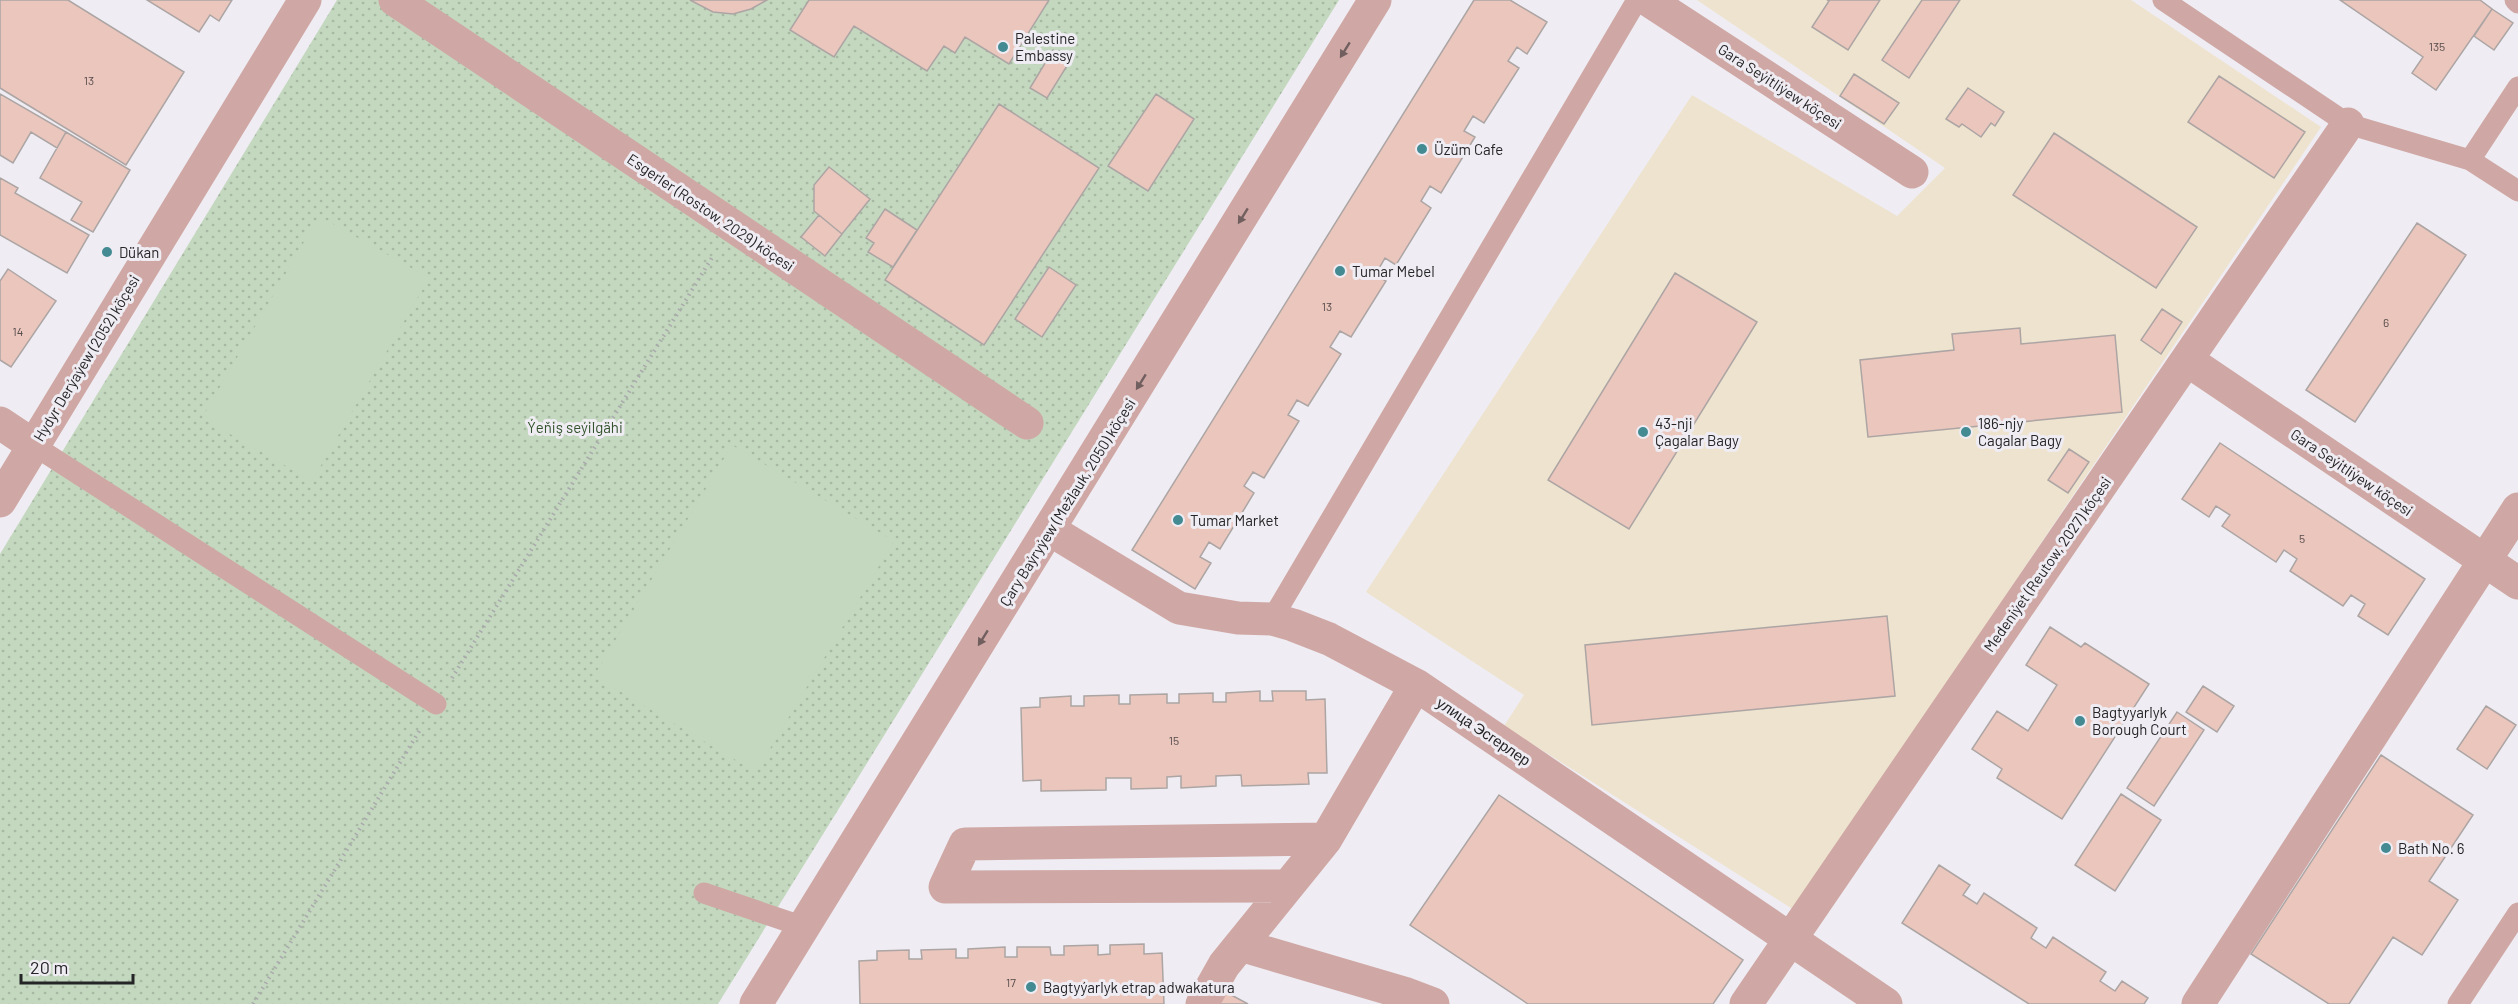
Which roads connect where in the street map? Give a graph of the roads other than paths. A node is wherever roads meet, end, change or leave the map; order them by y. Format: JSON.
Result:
{"nodes":[{"id":1,"x":305,"y":0,"type":"edge"},
{"id":2,"x":395,"y":0,"type":"edge"},
{"id":3,"x":1376,"y":0,"type":"edge"},
{"id":4,"x":1637,"y":0,"type":"edge"},
{"id":5,"x":1648,"y":0,"type":"edge"},
{"id":6,"x":2163,"y":0,"type":"edge"},
{"id":7,"x":2518,"y":87,"type":"edge"},
{"id":8,"x":2348,"y":124,"type":"junction"},
{"id":9,"x":2470,"y":160,"type":"junction"},
{"id":10,"x":1912,"y":172,"type":"dead end"},
{"id":11,"x":2518,"y":191,"type":"edge"},
{"id":12,"x":2187,"y":360,"type":"junction"},
{"id":13,"x":0,"y":423,"type":"edge"},
{"id":14,"x":1027,"y":423,"type":"dead end"},
{"id":15,"x":33,"y":446,"type":"junction"},
{"id":16,"x":0,"y":501,"type":"edge"},
{"id":17,"x":2518,"y":509,"type":"edge"},
{"id":18,"x":1050,"y":530,"type":"junction"},
{"id":19,"x":2482,"y":561,"type":"junction"},
{"id":20,"x":2518,"y":583,"type":"edge"},
{"id":21,"x":1272,"y":619,"type":"junction"},
{"id":22,"x":1416,"y":685,"type":"junction"},
{"id":23,"x":436,"y":704,"type":"road end"},
{"id":24,"x":1326,"y":839,"type":"junction"},
{"id":25,"x":1287,"y":886,"type":"junction"},
{"id":26,"x":704,"y":893,"type":"dead end"},
{"id":27,"x":2518,"y":913,"type":"edge"},
{"id":28,"x":804,"y":927,"type":"junction"},
{"id":29,"x":1789,"y":939,"type":"junction"},
{"id":30,"x":1240,"y":945,"type":"junction"},
{"id":31,"x":756,"y":1004,"type":"edge"},
{"id":32,"x":1202,"y":1004,"type":"edge"},
{"id":33,"x":1433,"y":1004,"type":"edge"},
{"id":34,"x":1746,"y":1004,"type":"edge"},
{"id":35,"x":1887,"y":1004,"type":"edge"},
{"id":36,"x":2198,"y":1004,"type":"edge"},
{"id":37,"x":2458,"y":1004,"type":"edge"}],
"edges":[{"from":1,"to":15,"type":"street","name":"Hydyr Derýaýew (2052) köçesi"},
{"from":2,"to":14,"type":"street","name":"Esgerler (Rostow, 2029) köçesi"},
{"from":3,"to":18,"type":"street","name":"Çary Baýryýew (Mežlauk, 2050) köçesi","one_way":true},
{"from":4,"to":21,"type":"lane"},
{"from":5,"to":10,"type":"street","name":"Gara Seýitliýew köçesi"},
{"from":6,"to":8,"type":"lane"},
{"from":7,"to":9,"type":"lane"},
{"from":8,"to":9,"type":"lane"},
{"from":8,"to":12,"type":"street","name":"Medeniýet (Reutow, 2027) köçesi"},
{"from":9,"to":11,"type":"lane"},
{"from":12,"to":19,"type":"street","name":"Gara Seýitliýew köçesi"},
{"from":12,"to":29,"type":"street","name":"Medeniýet (Reutow, 2027) köçesi"},
{"from":13,"to":15,"type":"street"},
{"from":15,"to":16,"type":"street","name":"Hydyr Derýaýew (2052) köçesi"},
{"from":15,"to":23,"type":"lane"},
{"from":17,"to":19,"type":"street"},
{"from":18,"to":21,"type":"street","name":"улица Эсгерлер"},
{"from":18,"to":28,"type":"street","name":"Çary Baýryýew (Mežlauk, 2050) köçesi","one_way":true},
{"from":19,"to":20,"type":"street","name":"Gara Seýitliýew köçesi"},
{"from":19,"to":36,"type":"street"},
{"from":21,"to":22,"type":"street","name":"улица Эсгерлер"},
{"from":22,"to":24,"type":"street"},
{"from":22,"to":29,"type":"street","name":"улица Эсгерлер"},
{"from":24,"to":25,"type":"street"},
{"from":24,"to":25,"type":"street"},
{"from":25,"to":30,"type":"street"},
{"from":26,"to":28,"type":"lane"},
{"from":27,"to":37,"type":"lane"},
{"from":28,"to":31,"type":"street","name":"Çary Baýryýew (Mežlauk, 2050) köçesi"},
{"from":29,"to":34,"type":"street","name":"Medeniýet (Reutow, 2027) köçesi"},
{"from":29,"to":35,"type":"street","name":"улица Эсгерлер"},
{"from":30,"to":32,"type":"street"},
{"from":30,"to":33,"type":"street"}]}
